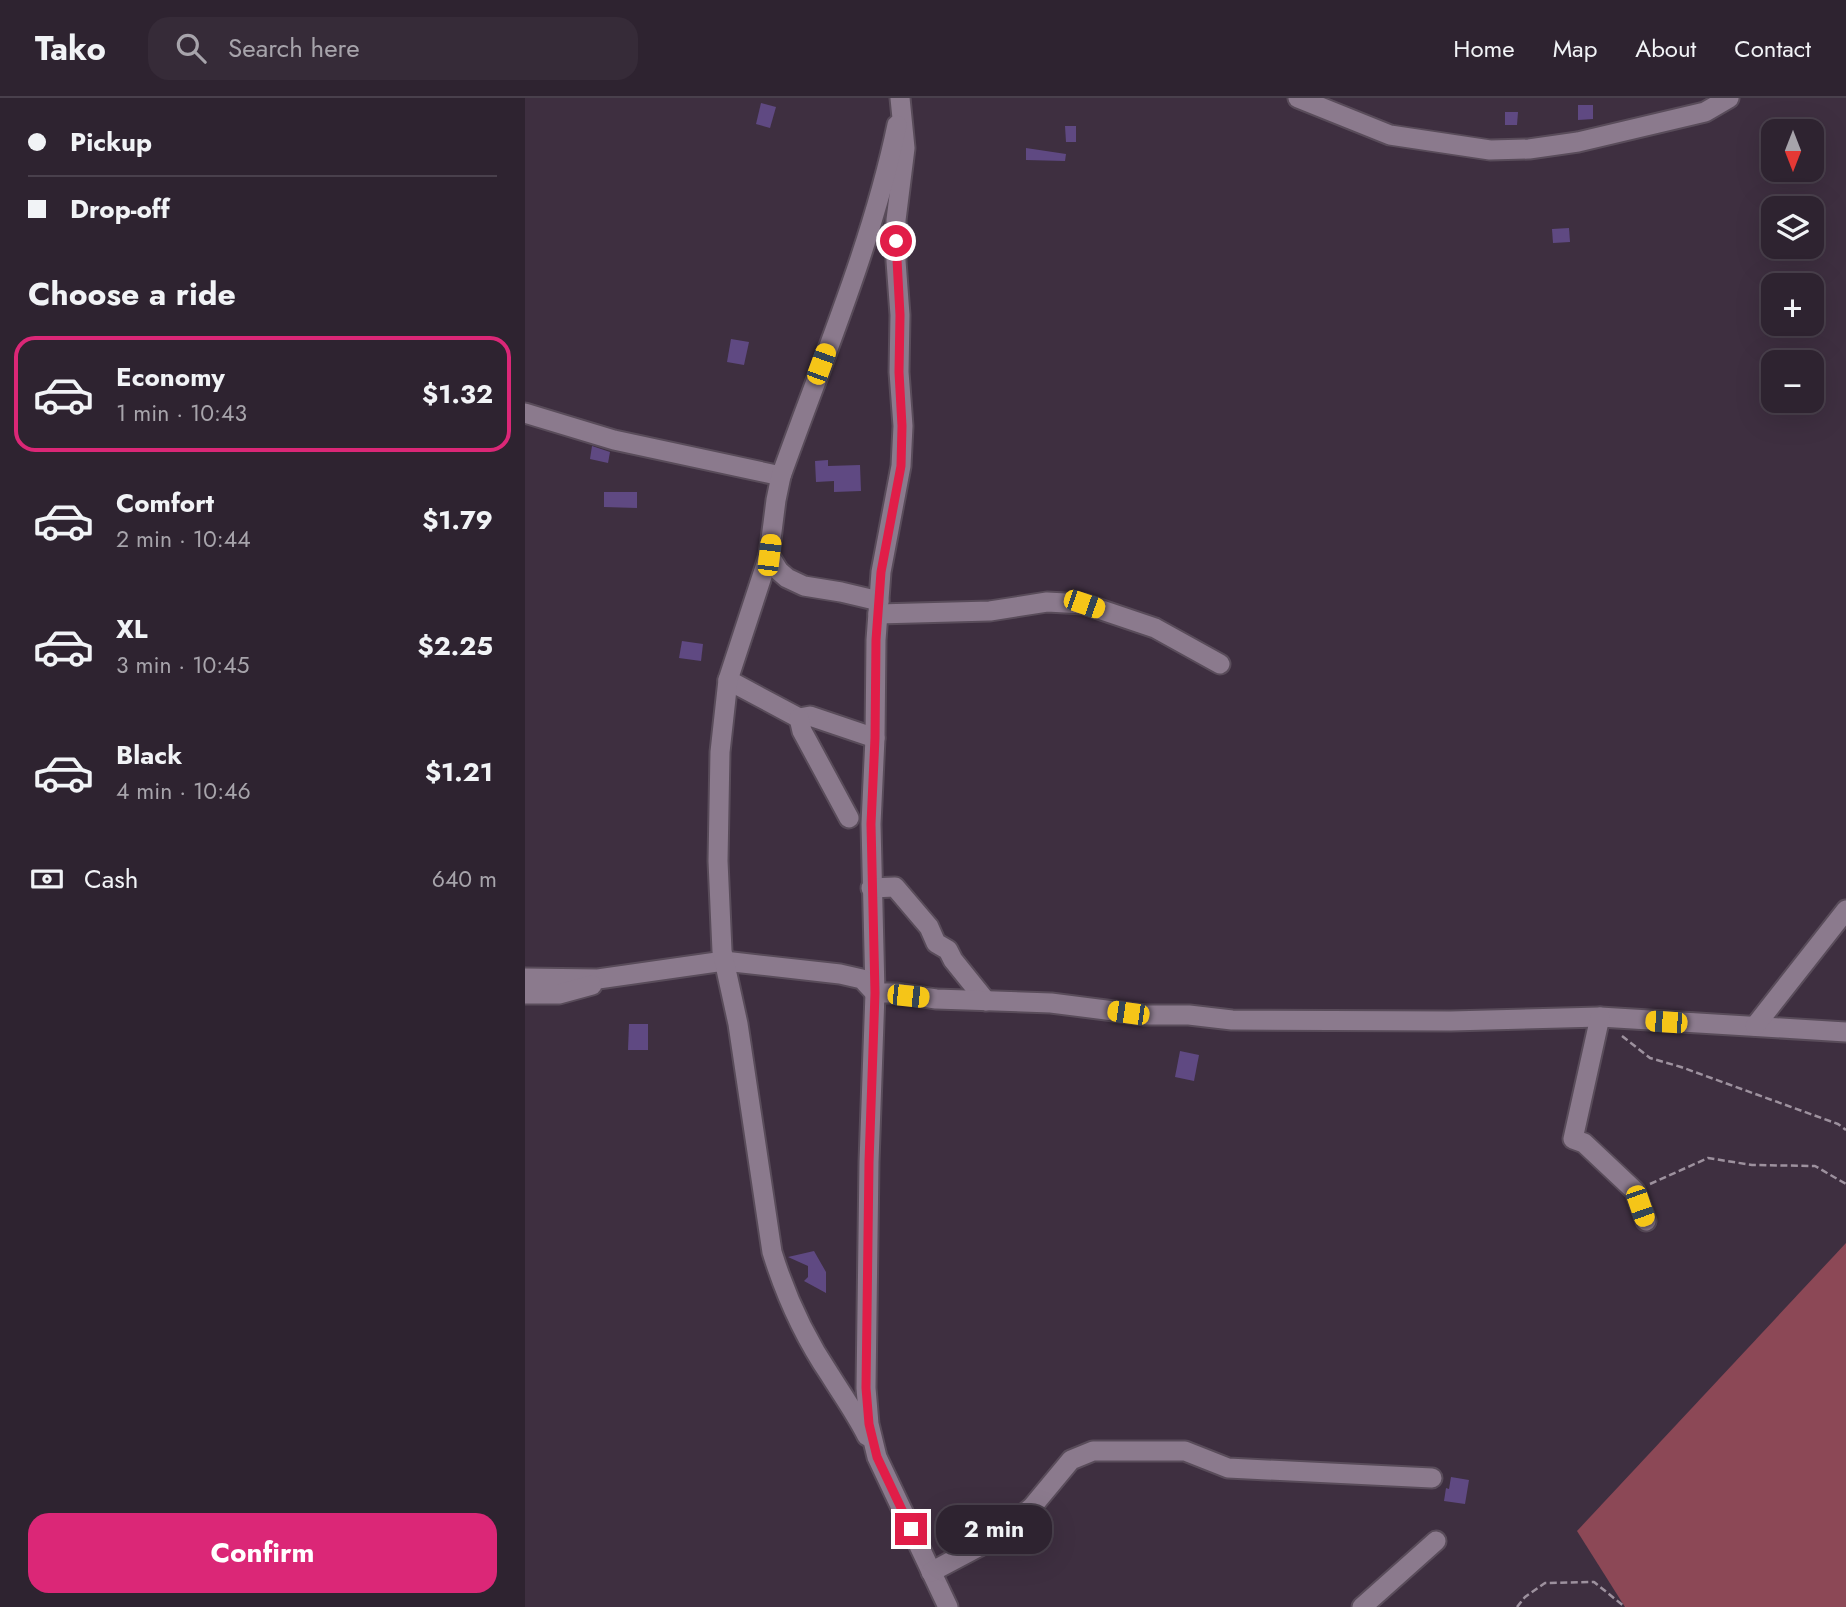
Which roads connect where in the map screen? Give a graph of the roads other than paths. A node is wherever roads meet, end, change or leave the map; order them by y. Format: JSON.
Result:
{"nodes":[{"id":1,"x":1298,"y":98,"type":"edge"},
{"id":2,"x":1729,"y":98,"type":"edge"},
{"id":3,"x":900,"y":104,"type":"edge"},
{"id":4,"x":525,"y":413,"type":"edge"},
{"id":5,"x":782,"y":476,"type":"junction"},
{"id":6,"x":769,"y":555,"type":"junction"},
{"id":7,"x":879,"y":608,"type":"junction"},
{"id":8,"x":1220,"y":664,"type":"dead end"},
{"id":9,"x":728,"y":680,"type":"junction"},
{"id":10,"x":799,"y":718,"type":"junction"},
{"id":11,"x":875,"y":738,"type":"junction"},
{"id":12,"x":849,"y":818,"type":"dead end"},
{"id":13,"x":871,"y":888,"type":"junction"},
{"id":14,"x":1846,"y":910,"type":"edge"},
{"id":15,"x":724,"y":961,"type":"junction"},
{"id":16,"x":630,"y":975,"type":"junction"},
{"id":17,"x":525,"y":978,"type":"edge"},
{"id":18,"x":875,"y":993,"type":"junction"},
{"id":19,"x":525,"y":994,"type":"edge"},
{"id":20,"x":986,"y":1001,"type":"junction"},
{"id":21,"x":1600,"y":1017,"type":"junction"},
{"id":22,"x":1755,"y":1026,"type":"junction"},
{"id":23,"x":1846,"y":1032,"type":"edge"},
{"id":24,"x":1646,"y":1222,"type":"dead end"},
{"id":25,"x":877,"y":1457,"type":"junction"},
{"id":26,"x":1432,"y":1478,"type":"dead end"},
{"id":27,"x":1436,"y":1541,"type":"dead end"},
{"id":28,"x":931,"y":1572,"type":"junction"},
{"id":29,"x":947,"y":1607,"type":"edge"},
{"id":30,"x":1362,"y":1607,"type":"edge"}],
"edges":[{"from":1,"to":2,"type":"street"},
{"from":3,"to":5,"type":"street"},
{"from":3,"to":7,"type":"street"},
{"from":4,"to":5,"type":"street"},
{"from":5,"to":6,"type":"street"},
{"from":6,"to":7,"type":"street"},
{"from":6,"to":9,"type":"street"},
{"from":7,"to":8,"type":"street"},
{"from":7,"to":11,"type":"street"},
{"from":9,"to":10,"type":"street"},
{"from":9,"to":15,"type":"street"},
{"from":10,"to":11,"type":"street"},
{"from":10,"to":12,"type":"street"},
{"from":11,"to":13,"type":"street"},
{"from":13,"to":18,"type":"street"},
{"from":13,"to":20,"type":"street"},
{"from":14,"to":22,"type":"street"},
{"from":15,"to":16,"type":"street"},
{"from":15,"to":18,"type":"street"},
{"from":15,"to":25,"type":"street"},
{"from":16,"to":17,"type":"street"},
{"from":16,"to":19,"type":"street"},
{"from":18,"to":20,"type":"street"},
{"from":18,"to":25,"type":"street"},
{"from":20,"to":21,"type":"street"},
{"from":21,"to":22,"type":"street"},
{"from":21,"to":24,"type":"street"},
{"from":22,"to":23,"type":"street"},
{"from":25,"to":28,"type":"street"},
{"from":26,"to":28,"type":"street"},
{"from":27,"to":30,"type":"street"},
{"from":28,"to":29,"type":"street"}]}
